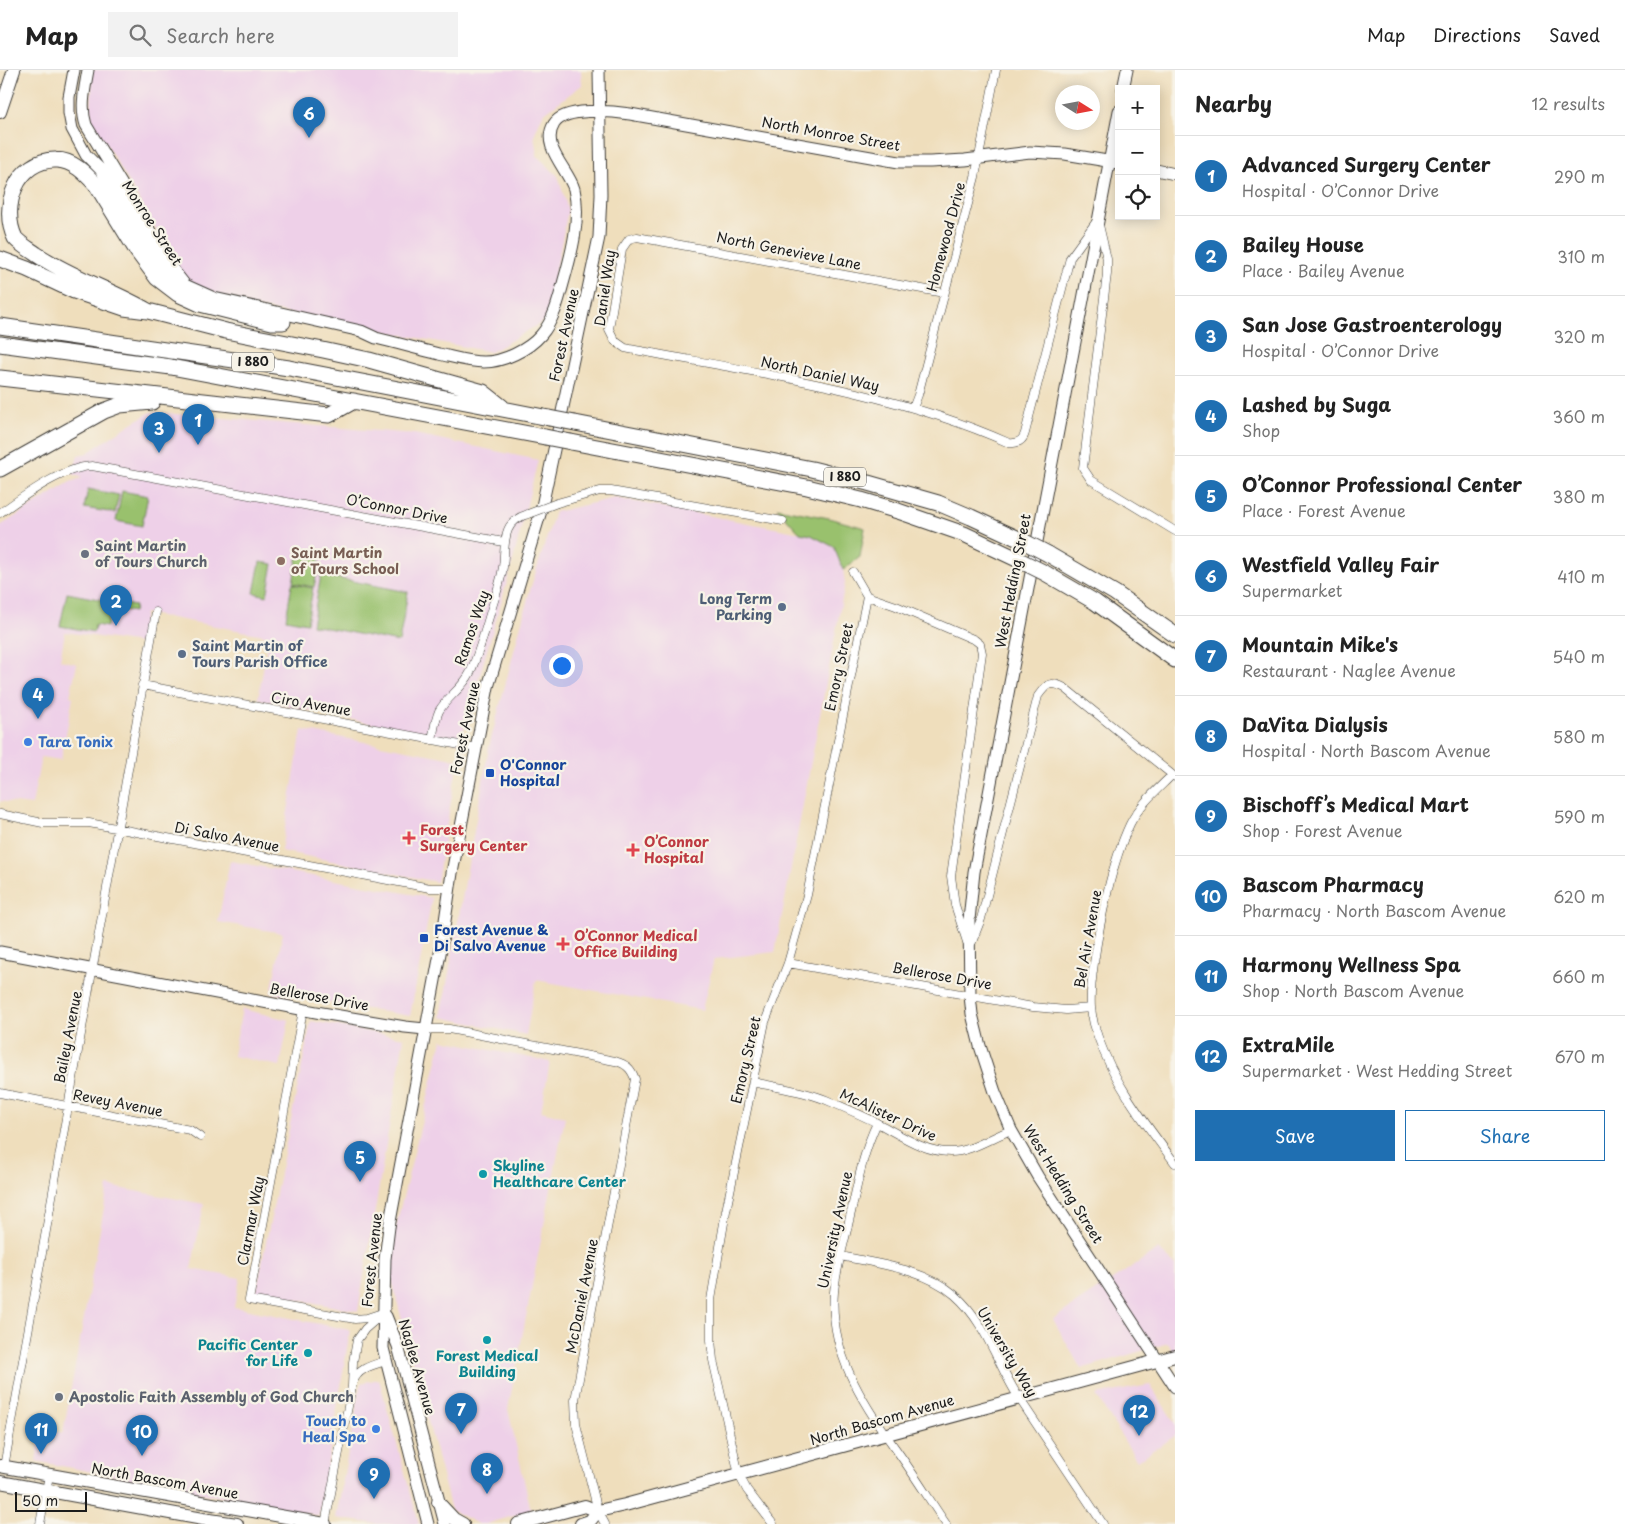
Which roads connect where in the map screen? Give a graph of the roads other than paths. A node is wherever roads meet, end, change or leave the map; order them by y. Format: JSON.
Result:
{"nodes":[{"id":1,"x":14,"y":70,"type":"edge"},
{"id":2,"x":74,"y":70,"type":"edge"},
{"id":3,"x":88,"y":70,"type":"edge"},
{"id":4,"x":598,"y":70,"type":"edge"},
{"id":5,"x":996,"y":70,"type":"edge"},
{"id":6,"x":1127,"y":70,"type":"edge"},
{"id":7,"x":1124,"y":85,"type":"edge"},
{"id":8,"x":0,"y":112,"type":"edge"},
{"id":9,"x":599,"y":112,"type":"junction"},
{"id":10,"x":1117,"y":130,"type":"edge"},
{"id":11,"x":978,"y":158,"type":"junction"},
{"id":12,"x":1114,"y":163,"type":"edge"},
{"id":13,"x":1160,"y":171,"type":"edge"},
{"id":14,"x":1175,"y":174,"type":"edge"},
{"id":15,"x":1098,"y":221,"type":"junction"},
{"id":16,"x":629,"y":239,"type":"joint"},
{"id":17,"x":0,"y":259,"type":"edge"},
{"id":18,"x":944,"y":293,"type":"junction"},
{"id":19,"x":148,"y":311,"type":"junction"},
{"id":20,"x":283,"y":322,"type":"junction"},
{"id":21,"x":0,"y":326,"type":"edge"},
{"id":22,"x":376,"y":338,"type":"junction"},
{"id":23,"x":615,"y":342,"type":"joint"},
{"id":24,"x":0,"y":344,"type":"edge"},
{"id":25,"x":0,"y":378,"type":"edge"},
{"id":26,"x":198,"y":399,"type":"junction"},
{"id":27,"x":354,"y":401,"type":"junction"},
{"id":28,"x":913,"y":408,"type":"junction"},
{"id":29,"x":505,"y":410,"type":"junction"},
{"id":30,"x":1017,"y":442,"type":"joint"},
{"id":31,"x":0,"y":469,"type":"edge"},
{"id":32,"x":0,"y":513,"type":"edge"},
{"id":33,"x":783,"y":521,"type":"dead end"},
{"id":34,"x":1175,"y":531,"type":"edge"},
{"id":35,"x":504,"y":542,"type":"junction"},
{"id":36,"x":853,"y":572,"type":"dead end"},
{"id":37,"x":867,"y":596,"type":"junction"},
{"id":38,"x":156,"y":612,"type":"dead end"},
{"id":39,"x":1175,"y":635,"type":"edge"},
{"id":40,"x":1175,"y":660,"type":"edge"},
{"id":41,"x":142,"y":685,"type":"junction"},
{"id":42,"x":432,"y":740,"type":"junction"},
{"id":43,"x":476,"y":748,"type":"junction"},
{"id":44,"x":1173,"y":776,"type":"edge"},
{"id":45,"x":0,"y":814,"type":"edge"},
{"id":46,"x":117,"y":828,"type":"junction"},
{"id":47,"x":450,"y":888,"type":"junction"},
{"id":48,"x":969,"y":948,"type":"junction"},
{"id":49,"x":0,"y":952,"type":"edge"},
{"id":50,"x":788,"y":963,"type":"junction"},
{"id":51,"x":92,"y":969,"type":"junction"},
{"id":52,"x":970,"y":996,"type":"junction"},
{"id":53,"x":1091,"y":1008,"type":"junction"},
{"id":54,"x":303,"y":1010,"type":"junction"},
{"id":55,"x":426,"y":1029,"type":"junction"},
{"id":56,"x":632,"y":1070,"type":"joint"},
{"id":57,"x":753,"y":1082,"type":"junction"},
{"id":58,"x":0,"y":1093,"type":"edge"},
{"id":59,"x":68,"y":1106,"type":"junction"},
{"id":60,"x":877,"y":1123,"type":"junction"},
{"id":61,"x":1011,"y":1130,"type":"junction"},
{"id":62,"x":200,"y":1137,"type":"dead end"},
{"id":63,"x":1175,"y":1163,"type":"edge"},
{"id":64,"x":841,"y":1256,"type":"junction"},
{"id":65,"x":385,"y":1312,"type":"junction"},
{"id":66,"x":1175,"y":1356,"type":"edge"},
{"id":67,"x":1158,"y":1360,"type":"junction"},
{"id":68,"x":386,"y":1361,"type":"junction"},
{"id":69,"x":352,"y":1386,"type":"junction"},
{"id":70,"x":1175,"y":1387,"type":"edge"},
{"id":71,"x":1019,"y":1397,"type":"junction"},
{"id":72,"x":884,"y":1434,"type":"junction"},
{"id":73,"x":2,"y":1466,"type":"edge"},
{"id":74,"x":49,"y":1475,"type":"junction"},
{"id":75,"x":739,"y":1475,"type":"junction"},
{"id":76,"x":0,"y":1482,"type":"edge"},
{"id":77,"x":46,"y":1491,"type":"junction"},
{"id":78,"x":438,"y":1502,"type":"junction"},
{"id":79,"x":598,"y":1511,"type":"junction"},
{"id":80,"x":40,"y":1524,"type":"edge"},
{"id":81,"x":237,"y":1524,"type":"edge"},
{"id":82,"x":325,"y":1524,"type":"edge"},
{"id":83,"x":428,"y":1524,"type":"edge"},
{"id":84,"x":445,"y":1524,"type":"edge"},
{"id":85,"x":463,"y":1524,"type":"edge"},
{"id":86,"x":518,"y":1524,"type":"edge"},
{"id":87,"x":580,"y":1524,"type":"edge"},
{"id":88,"x":605,"y":1524,"type":"edge"},
{"id":89,"x":773,"y":1524,"type":"edge"},
{"id":90,"x":946,"y":1524,"type":"edge"},
{"id":91,"x":1103,"y":1524,"type":"edge"}],
"edges":[{"from":1,"to":8,"type":"main road"},
{"from":2,"to":20,"type":"main road","name":"Monroe Street"},
{"from":3,"to":22,"type":"main road","name":"Monroe Street"},
{"from":4,"to":9,"type":"main road","name":"Forest Avenue"},
{"from":5,"to":11,"type":"street","name":"Homewood Drive"},
{"from":6,"to":7,"type":"main road"},
{"from":9,"to":11,"type":"main road","name":"North Monroe Street"},
{"from":9,"to":22,"type":"main road","name":"Monroe Street"},
{"from":9,"to":43,"type":"main road","name":"Forest Avenue"},
{"from":10,"to":12,"type":"main road","name":"West Hedding Street"},
{"from":11,"to":12,"type":"main road","name":"North Monroe Street"},
{"from":11,"to":18,"type":"street","name":"Homewood Drive"},
{"from":12,"to":15,"type":"main road","name":"West Hedding Street"},
{"from":13,"to":14,"type":"main road"},
{"from":15,"to":30,"type":"street","name":"West Hedding Street"},
{"from":15,"to":34,"type":"street","name":"West Hedding Street"},
{"from":15,"to":48,"type":"main road","name":"West Hedding Street"},
{"from":16,"to":18,"type":"street","name":"North Genevieve Lane"},
{"from":16,"to":23,"type":"street","name":"Daniel Way"},
{"from":17,"to":19,"type":"highway"},
{"from":18,"to":28,"type":"street","name":"Homewood Drive"},
{"from":19,"to":20,"type":"highway"},
{"from":19,"to":29,"type":"highway"},
{"from":20,"to":22,"type":"main road","name":"Monroe Street"},
{"from":21,"to":29,"type":"highway","number":"I 880"},
{"from":23,"to":28,"type":"street","name":"North Daniel Way"},
{"from":24,"to":27,"type":"highway","number":"I 880"},
{"from":25,"to":26,"type":"highway"},
{"from":26,"to":27,"type":"highway"},
{"from":26,"to":31,"type":"highway"},
{"from":27,"to":40,"type":"highway","number":"I 880","bridge":true},
{"from":28,"to":30,"type":"street","name":"North Daniel Way"},
{"from":29,"to":39,"type":"highway","number":"I 880","bridge":true},
{"from":32,"to":35,"type":"street","name":"O’Connor Drive"},
{"from":33,"to":35,"type":"street","bridge":true},
{"from":35,"to":42,"type":"street","name":"Ramos Way"},
{"from":36,"to":37,"type":"street"},
{"from":37,"to":48,"type":"street","name":"West Hedding Street"},
{"from":37,"to":50,"type":"street","name":"Emory Street"},
{"from":38,"to":41,"type":"street","name":"Bailey Avenue"},
{"from":41,"to":42,"type":"street","name":"Ciro Avenue"},
{"from":41,"to":46,"type":"street","name":"Bailey Avenue"},
{"from":42,"to":43,"type":"street","name":"Ciro Avenue"},
{"from":43,"to":47,"type":"main road","name":"Forest Avenue"},
{"from":44,"to":48,"type":"street","name":"West Hedding Street"},
{"from":44,"to":53,"type":"street","name":"Bel Air Avenue"},
{"from":45,"to":46,"type":"street","name":"Di Salvo Avenue"},
{"from":46,"to":47,"type":"street","name":"Di Salvo Avenue"},
{"from":46,"to":51,"type":"street","name":"Bailey Avenue"},
{"from":47,"to":55,"type":"main road","name":"Forest Avenue"},
{"from":48,"to":52,"type":"main road","name":"West Hedding Street"},
{"from":49,"to":51,"type":"main road","name":"Bellerose Drive"},
{"from":50,"to":52,"type":"street","name":"Bellerose Drive"},
{"from":50,"to":57,"type":"street","name":"Emory Street"},
{"from":51,"to":54,"type":"main road","name":"Bellerose Drive"},
{"from":51,"to":59,"type":"street","name":"Bailey Avenue"},
{"from":52,"to":53,"type":"street","name":"Bellerose Drive"},
{"from":52,"to":61,"type":"main road","name":"West Hedding Street"},
{"from":53,"to":63,"type":"street","name":"Bel Air Avenue"},
{"from":54,"to":55,"type":"main road","name":"Bellerose Drive"},
{"from":54,"to":65,"type":"street","name":"Clarmar Way"},
{"from":55,"to":56,"type":"street","name":"Bellerose Drive"},
{"from":55,"to":65,"type":"main road","name":"Forest Avenue"},
{"from":56,"to":79,"type":"street","name":"McDaniel Avenue"},
{"from":57,"to":60,"type":"street","name":"McAlister Drive"},
{"from":57,"to":75,"type":"street","name":"Emory Street"},
{"from":58,"to":59,"type":"street","name":"Revey Avenue"},
{"from":59,"to":62,"type":"street","name":"Revey Avenue"},
{"from":59,"to":73,"type":"street","name":"Bailey Avenue"},
{"from":60,"to":61,"type":"street","name":"McAlister Drive"},
{"from":60,"to":64,"type":"street","name":"University Avenue"},
{"from":61,"to":67,"type":"main road","name":"West Hedding Street"},
{"from":64,"to":71,"type":"street","name":"University Way"},
{"from":64,"to":72,"type":"street","name":"University Avenue"},
{"from":65,"to":68,"type":"main road","name":"Naglee Avenue"},
{"from":65,"to":69,"type":"street","name":"Forest Avenue"},
{"from":65,"to":78,"type":"main road","name":"Naglee Avenue"},
{"from":66,"to":67,"type":"main road","name":"North Bascom Avenue"},
{"from":67,"to":70,"type":"main road","name":"West Hedding Street"},
{"from":67,"to":71,"type":"main road","name":"North Bascom Avenue"},
{"from":68,"to":69,"type":"street","name":"Forest Avenue"},
{"from":68,"to":83,"type":"main road","name":"Naglee Avenue"},
{"from":69,"to":82,"type":"street","name":"Forest Avenue"},
{"from":71,"to":72,"type":"main road","name":"North Bascom Avenue"},
{"from":71,"to":91,"type":"street","name":"University Way"},
{"from":72,"to":75,"type":"main road","name":"North Bascom Avenue"},
{"from":72,"to":90,"type":"street","name":"University Avenue"},
{"from":73,"to":74,"type":"main road","name":"North Bascom Avenue"},
{"from":74,"to":77,"type":"street"},
{"from":74,"to":82,"type":"main road","name":"North Bascom Avenue"},
{"from":75,"to":79,"type":"main road","name":"North Bascom Avenue"},
{"from":75,"to":89,"type":"street","name":"Emory Street"},
{"from":76,"to":77,"type":"main road"},
{"from":77,"to":80,"type":"street"},
{"from":77,"to":81,"type":"main road"},
{"from":78,"to":84,"type":"main road","name":"Naglee Avenue"},
{"from":78,"to":85,"type":"main road"},
{"from":79,"to":86,"type":"main road","name":"North Bascom Avenue"},
{"from":79,"to":87,"type":"main road","name":"North Bascom Avenue"},
{"from":79,"to":88,"type":"street","name":"McDaniel Avenue"}]}
